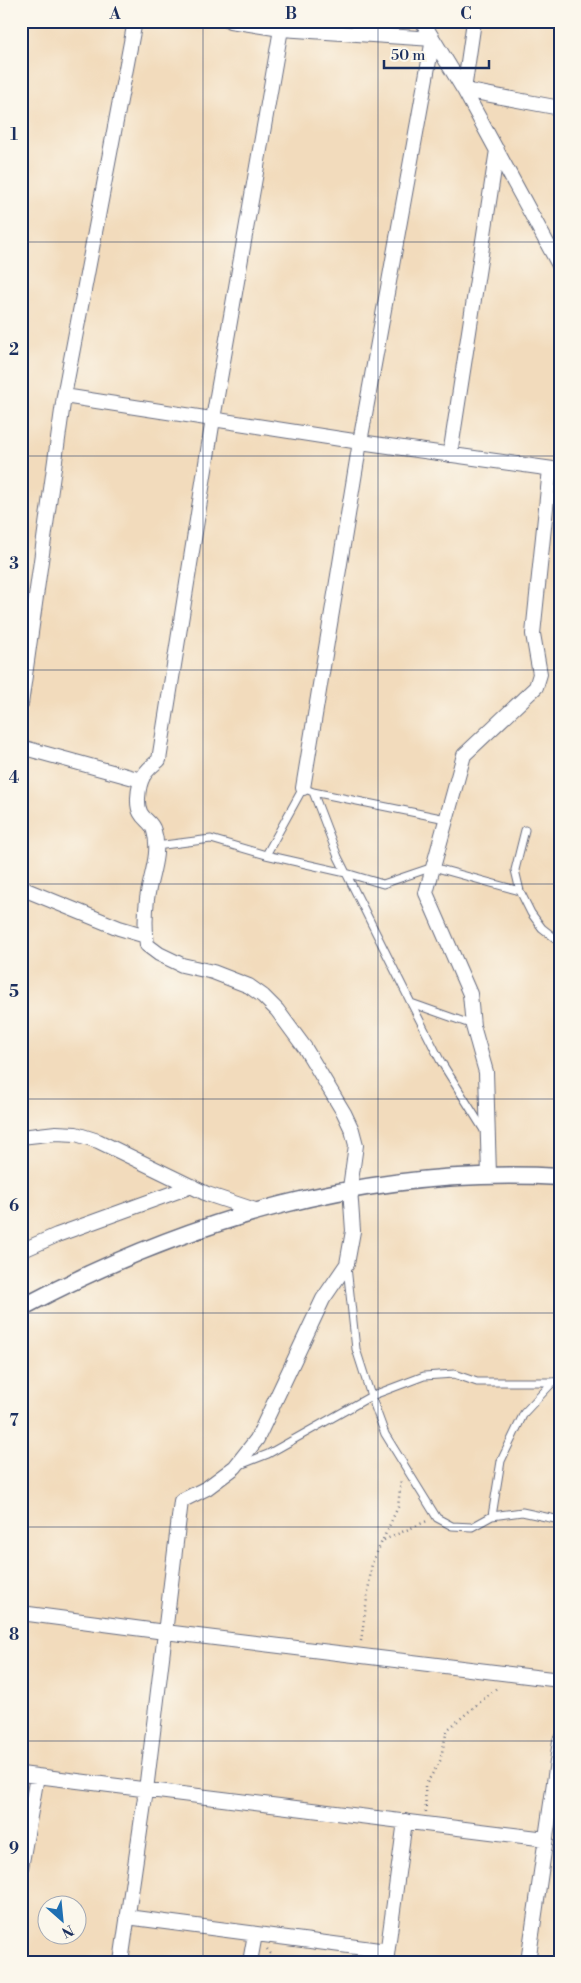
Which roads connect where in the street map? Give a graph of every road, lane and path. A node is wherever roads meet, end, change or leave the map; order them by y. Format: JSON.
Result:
{"nodes":[{"id":1,"x":134,"y":21,"type":"edge"},
{"id":2,"x":230,"y":21,"type":"edge"},
{"id":3,"x":422,"y":21,"type":"edge"},
{"id":4,"x":474,"y":21,"type":"edge"},
{"id":5,"x":281,"y":30,"type":"junction"},
{"id":6,"x":433,"y":39,"type":"junction"},
{"id":7,"x":464,"y":90,"type":"junction"},
{"id":8,"x":560,"y":108,"type":"edge"},
{"id":9,"x":497,"y":150,"type":"junction"},
{"id":10,"x":560,"y":267,"type":"edge"},
{"id":11,"x":64,"y":396,"type":"junction"},
{"id":12,"x":213,"y":419,"type":"junction"},
{"id":13,"x":360,"y":442,"type":"junction"},
{"id":14,"x":450,"y":455,"type":"junction"},
{"id":15,"x":555,"y":469,"type":"edge"},
{"id":16,"x":21,"y":704,"type":"edge"},
{"id":17,"x":21,"y":747,"type":"edge"},
{"id":18,"x":141,"y":780,"type":"junction"},
{"id":19,"x":308,"y":790,"type":"junction"},
{"id":20,"x":446,"y":819,"type":"junction"},
{"id":21,"x":525,"y":830,"type":"dead end"},
{"id":22,"x":156,"y":846,"type":"junction"},
{"id":23,"x":266,"y":855,"type":"junction"},
{"id":24,"x":433,"y":867,"type":"junction"},
{"id":25,"x":346,"y":873,"type":"junction"},
{"id":26,"x":21,"y":888,"type":"edge"},
{"id":27,"x":520,"y":891,"type":"junction"},
{"id":28,"x":146,"y":936,"type":"junction"},
{"id":29,"x":560,"y":942,"type":"edge"},
{"id":30,"x":411,"y":1003,"type":"junction"},
{"id":31,"x":473,"y":1026,"type":"junction"},
{"id":32,"x":488,"y":1136,"type":"junction"},
{"id":33,"x":21,"y":1137,"type":"edge"},
{"id":34,"x":489,"y":1175,"type":"junction"},
{"id":35,"x":560,"y":1177,"type":"edge"},
{"id":36,"x":192,"y":1186,"type":"junction"},
{"id":37,"x":350,"y":1188,"type":"junction"},
{"id":38,"x":255,"y":1210,"type":"junction"},
{"id":39,"x":21,"y":1251,"type":"edge"},
{"id":40,"x":346,"y":1264,"type":"junction"},
{"id":41,"x":21,"y":1308,"type":"edge"},
{"id":42,"x":556,"y":1382,"type":"edge"},
{"id":43,"x":371,"y":1396,"type":"junction"},
{"id":44,"x":402,"y":1462,"type":"junction"},
{"id":45,"x":234,"y":1467,"type":"junction"},
{"id":46,"x":492,"y":1516,"type":"junction"},
{"id":47,"x":437,"y":1518,"type":"junction"},
{"id":48,"x":560,"y":1520,"type":"edge"},
{"id":49,"x":382,"y":1540,"type":"junction"},
{"id":50,"x":21,"y":1612,"type":"edge"},
{"id":51,"x":165,"y":1632,"type":"junction"},
{"id":52,"x":359,"y":1655,"type":"junction"},
{"id":53,"x":513,"y":1674,"type":"junction"},
{"id":54,"x":560,"y":1680,"type":"edge"},
{"id":55,"x":560,"y":1741,"type":"edge"},
{"id":56,"x":21,"y":1774,"type":"edge"},
{"id":57,"x":37,"y":1776,"type":"junction"},
{"id":58,"x":146,"y":1790,"type":"junction"},
{"id":59,"x":405,"y":1821,"type":"junction"},
{"id":60,"x":423,"y":1824,"type":"junction"},
{"id":61,"x":546,"y":1839,"type":"junction"},
{"id":62,"x":21,"y":1868,"type":"edge"},
{"id":63,"x":127,"y":1917,"type":"junction"},
{"id":64,"x":254,"y":1934,"type":"junction"},
{"id":65,"x":387,"y":1956,"type":"edge"},
{"id":66,"x":120,"y":1962,"type":"edge"},
{"id":67,"x":250,"y":1962,"type":"edge"},
{"id":68,"x":528,"y":1962,"type":"edge"}],
"edges":[{"from":1,"to":11,"type":"street"},
{"from":2,"to":5,"type":"street"},
{"from":3,"to":6,"type":"street"},
{"from":4,"to":7,"type":"street"},
{"from":5,"to":6,"type":"street"},
{"from":5,"to":12,"type":"street"},
{"from":6,"to":7,"type":"street"},
{"from":6,"to":13,"type":"street"},
{"from":7,"to":8,"type":"street"},
{"from":7,"to":9,"type":"street"},
{"from":9,"to":10,"type":"street"},
{"from":9,"to":14,"type":"street"},
{"from":11,"to":12,"type":"street"},
{"from":11,"to":16,"type":"street"},
{"from":12,"to":13,"type":"street"},
{"from":12,"to":18,"type":"street"},
{"from":13,"to":14,"type":"street"},
{"from":13,"to":19,"type":"street"},
{"from":14,"to":15,"type":"street"},
{"from":15,"to":20,"type":"street"},
{"from":17,"to":18,"type":"street"},
{"from":18,"to":22,"type":"street"},
{"from":19,"to":20,"type":"lane"},
{"from":19,"to":23,"type":"lane"},
{"from":19,"to":25,"type":"lane"},
{"from":20,"to":24,"type":"street"},
{"from":21,"to":27,"type":"lane"},
{"from":22,"to":23,"type":"lane"},
{"from":22,"to":28,"type":"street"},
{"from":23,"to":25,"type":"lane"},
{"from":24,"to":25,"type":"lane"},
{"from":24,"to":27,"type":"lane"},
{"from":24,"to":31,"type":"street"},
{"from":25,"to":30,"type":"lane"},
{"from":26,"to":28,"type":"street"},
{"from":27,"to":29,"type":"lane"},
{"from":28,"to":37,"type":"street"},
{"from":30,"to":31,"type":"lane"},
{"from":30,"to":32,"type":"lane"},
{"from":31,"to":32,"type":"street"},
{"from":32,"to":34,"type":"street"},
{"from":33,"to":36,"type":"street"},
{"from":34,"to":35,"type":"street"},
{"from":34,"to":37,"type":"street"},
{"from":36,"to":38,"type":"street"},
{"from":36,"to":39,"type":"street"},
{"from":37,"to":38,"type":"street"},
{"from":37,"to":40,"type":"street"},
{"from":38,"to":41,"type":"street"},
{"from":40,"to":43,"type":"lane"},
{"from":40,"to":45,"type":"street"},
{"from":42,"to":43,"type":"lane"},
{"from":42,"to":46,"type":"lane"},
{"from":43,"to":44,"type":"lane"},
{"from":43,"to":45,"type":"lane"},
{"from":44,"to":47,"type":"lane"},
{"from":44,"to":49,"type":"path"},
{"from":45,"to":51,"type":"street"},
{"from":46,"to":47,"type":"lane"},
{"from":46,"to":48,"type":"lane"},
{"from":47,"to":49,"type":"path"},
{"from":49,"to":52,"type":"path"},
{"from":50,"to":51,"type":"street"},
{"from":51,"to":52,"type":"street"},
{"from":51,"to":58,"type":"street"},
{"from":52,"to":53,"type":"street"},
{"from":53,"to":54,"type":"street"},
{"from":53,"to":60,"type":"path"},
{"from":55,"to":61,"type":"street"},
{"from":56,"to":57,"type":"street"},
{"from":57,"to":58,"type":"street"},
{"from":57,"to":62,"type":"street"},
{"from":58,"to":59,"type":"street"},
{"from":58,"to":63,"type":"street"},
{"from":59,"to":60,"type":"street"},
{"from":59,"to":65,"type":"street"},
{"from":60,"to":61,"type":"street"},
{"from":61,"to":68,"type":"street"},
{"from":63,"to":64,"type":"street"},
{"from":63,"to":66,"type":"street"},
{"from":64,"to":65,"type":"street"},
{"from":64,"to":67,"type":"street"}]}
